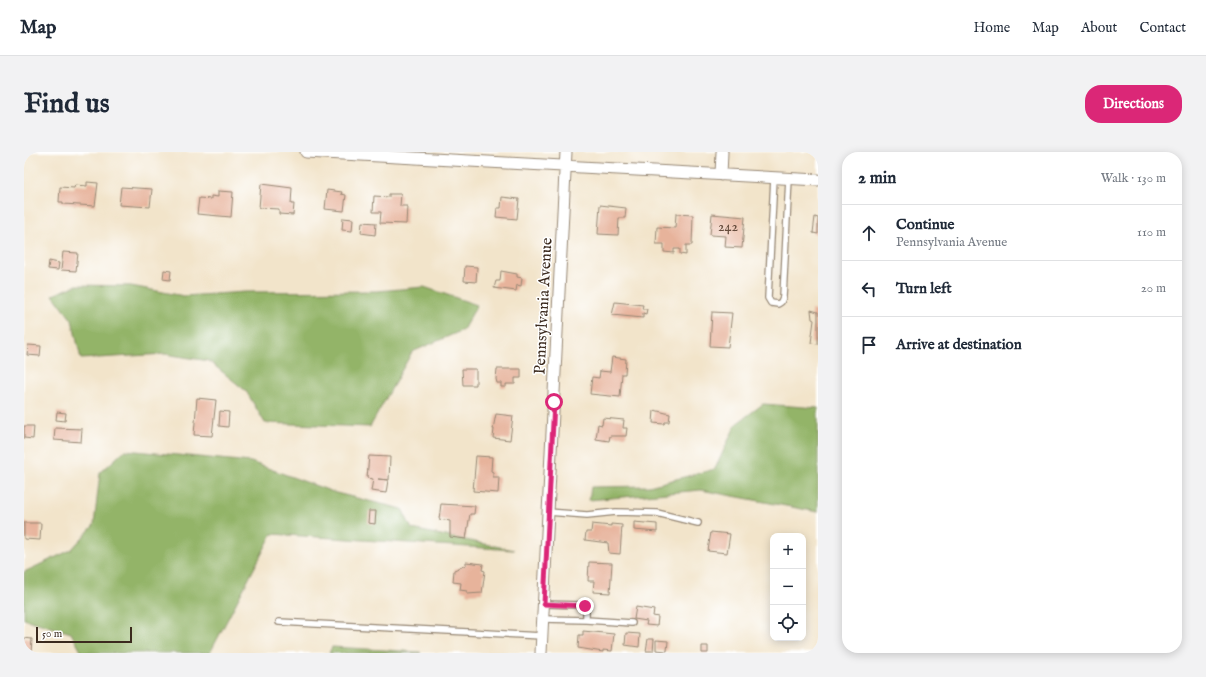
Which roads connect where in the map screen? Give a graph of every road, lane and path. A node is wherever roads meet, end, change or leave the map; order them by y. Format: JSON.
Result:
{"nodes":[{"id":1,"x":306,"y":152,"type":"edge"},
{"id":2,"x":566,"y":152,"type":"edge"},
{"id":3,"x":722,"y":152,"type":"edge"},
{"id":4,"x":407,"y":155,"type":"edge"},
{"id":5,"x":566,"y":166,"type":"junction"},
{"id":6,"x":721,"y":175,"type":"junction"},
{"id":7,"x":774,"y":178,"type":"junction"},
{"id":8,"x":789,"y":179,"type":"junction"},
{"id":9,"x":818,"y":180,"type":"edge"},
{"id":10,"x":548,"y":512,"type":"junction"},
{"id":11,"x":698,"y":523,"type":"dead end"},
{"id":12,"x":544,"y":604,"type":"junction"},
{"id":13,"x":543,"y":619,"type":"junction"},
{"id":14,"x":586,"y":620,"type":"junction"},
{"id":15,"x":279,"y":622,"type":"dead end"},
{"id":16,"x":632,"y":623,"type":"dead end"},
{"id":17,"x":542,"y":636,"type":"junction"},
{"id":18,"x":541,"y":653,"type":"edge"}],
"edges":[{"from":1,"to":4,"type":"street"},
{"from":2,"to":5,"type":"street","name":"Pennsylvania Avenue"},
{"from":3,"to":6,"type":"street"},
{"from":4,"to":5,"type":"street"},
{"from":5,"to":6,"type":"street"},
{"from":5,"to":10,"type":"street","name":"Pennsylvania Avenue"},
{"from":6,"to":7,"type":"street"},
{"from":7,"to":8,"type":"street"},
{"from":7,"to":8,"type":"lane"},
{"from":8,"to":9,"type":"street"},
{"from":10,"to":11,"type":"lane"},
{"from":10,"to":12,"type":"street","name":"Pennsylvania Avenue"},
{"from":12,"to":13,"type":"street","name":"Pennsylvania Avenue"},
{"from":12,"to":14,"type":"lane"},
{"from":13,"to":14,"type":"lane"},
{"from":13,"to":17,"type":"street","name":"Pennsylvania Avenue"},
{"from":14,"to":16,"type":"lane"},
{"from":15,"to":17,"type":"lane"},
{"from":17,"to":18,"type":"street","name":"Pennsylvania Avenue"}]}
